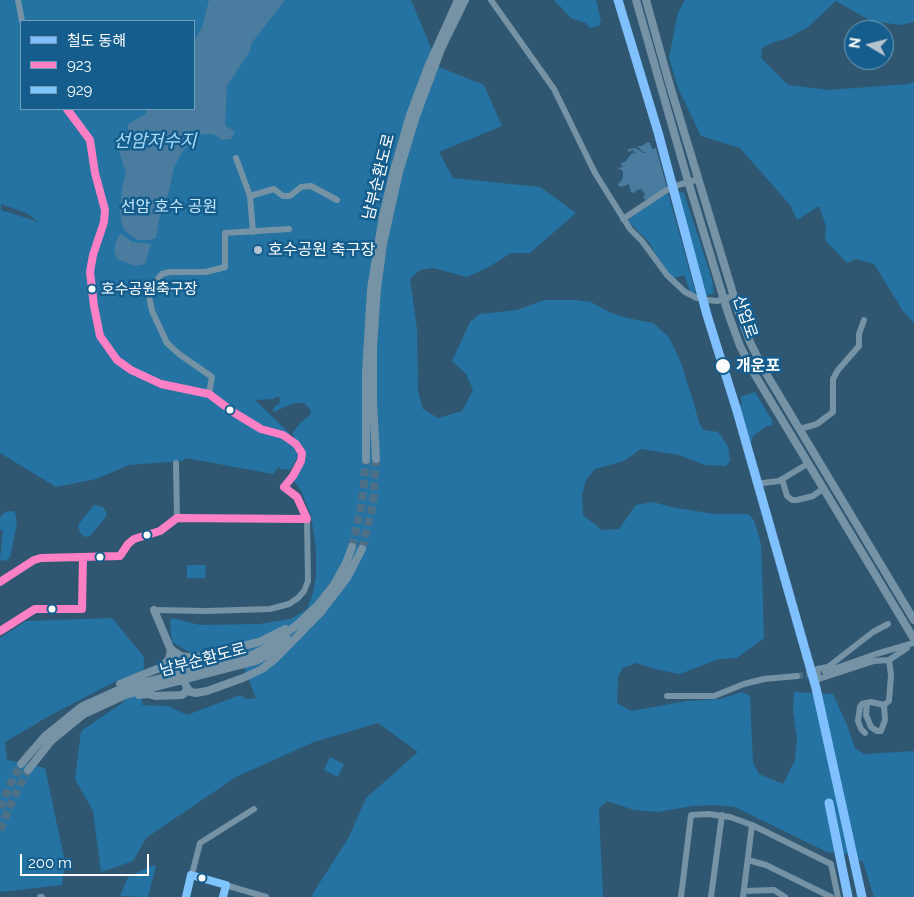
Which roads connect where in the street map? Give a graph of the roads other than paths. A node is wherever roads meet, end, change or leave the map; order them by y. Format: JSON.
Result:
{"nodes":[{"id":1,"x":18,"y":0,"type":"edge"},
{"id":2,"x":458,"y":0,"type":"edge"},
{"id":3,"x":465,"y":0,"type":"edge"},
{"id":4,"x":491,"y":0,"type":"edge"},
{"id":5,"x":636,"y":0,"type":"edge"},
{"id":6,"x":646,"y":0,"type":"edge"},
{"id":7,"x":457,"y":10,"type":"junction"},
{"id":8,"x":22,"y":20,"type":"edge"},
{"id":9,"x":68,"y":110,"type":"edge"},
{"id":10,"x":236,"y":158,"type":"dead end"},
{"id":11,"x":699,"y":179,"type":"junction"},
{"id":12,"x":688,"y":181,"type":"junction"},
{"id":13,"x":250,"y":196,"type":"junction"},
{"id":14,"x":337,"y":200,"type":"dead end"},
{"id":15,"x":623,"y":219,"type":"junction"},
{"id":16,"x":289,"y":229,"type":"dead end"},
{"id":17,"x":253,"y":232,"type":"junction"},
{"id":18,"x":734,"y":296,"type":"junction"},
{"id":19,"x":697,"y":298,"type":"dead end"},
{"id":20,"x":724,"y":299,"type":"junction"},
{"id":21,"x":708,"y":300,"type":"dead end"},
{"id":22,"x":864,"y":320,"type":"dead end"},
{"id":23,"x":209,"y":394,"type":"junction"},
{"id":24,"x":800,"y":429,"type":"junction"},
{"id":25,"x":376,"y":459,"type":"tunnel mouth"},
{"id":26,"x":366,"y":460,"type":"tunnel mouth"},
{"id":27,"x":176,"y":463,"type":"dead end"},
{"id":28,"x":808,"y":463,"type":"junction"},
{"id":29,"x":782,"y":479,"type":"junction"},
{"id":30,"x":763,"y":483,"type":"dead end"},
{"id":31,"x":824,"y":488,"type":"junction"},
{"id":32,"x":177,"y":518,"type":"junction"},
{"id":33,"x":307,"y":519,"type":"junction"},
{"id":34,"x":352,"y":547,"type":"tunnel mouth"},
{"id":35,"x":362,"y":549,"type":"tunnel mouth"},
{"id":36,"x":0,"y":582,"type":"edge"},
{"id":37,"x":154,"y":610,"type":"joint"},
{"id":38,"x":322,"y":611,"type":"junction"},
{"id":39,"x":309,"y":615,"type":"junction"},
{"id":40,"x":914,"y":620,"type":"edge"},
{"id":41,"x":888,"y":624,"type":"dead end"},
{"id":42,"x":914,"y":639,"type":"edge"},
{"id":43,"x":914,"y":643,"type":"edge"},
{"id":44,"x":906,"y":646,"type":"junction"},
{"id":45,"x":171,"y":648,"type":"junction"},
{"id":46,"x":839,"y":660,"type":"junction"},
{"id":47,"x":889,"y":660,"type":"junction"},
{"id":48,"x":845,"y":668,"type":"junction"},
{"id":49,"x":820,"y":673,"type":"tunnel mouth"},
{"id":50,"x":193,"y":674,"type":"junction"},
{"id":51,"x":797,"y":676,"type":"tunnel mouth"},
{"id":52,"x":178,"y":678,"type":"junction"},
{"id":53,"x":187,"y":688,"type":"junction"},
{"id":54,"x":667,"y":696,"type":"dead end"},
{"id":55,"x":110,"y":701,"type":"junction"},
{"id":56,"x":867,"y":703,"type":"junction"},
{"id":57,"x":884,"y":705,"type":"junction"},
{"id":58,"x":70,"y":715,"type":"junction"},
{"id":59,"x":865,"y":733,"type":"dead end"},
{"id":60,"x":21,"y":764,"type":"tunnel mouth"},
{"id":61,"x":28,"y":770,"type":"tunnel mouth"},
{"id":62,"x":254,"y":809,"type":"dead end"},
{"id":63,"x":722,"y":815,"type":"junction"},
{"id":64,"x":752,"y":825,"type":"junction"},
{"id":65,"x":748,"y":860,"type":"junction"},
{"id":66,"x":191,"y":875,"type":"junction"},
{"id":67,"x":743,"y":894,"type":"edge"},
{"id":68,"x":186,"y":897,"type":"edge"},
{"id":69,"x":266,"y":897,"type":"edge"},
{"id":70,"x":681,"y":897,"type":"edge"},
{"id":71,"x":711,"y":897,"type":"edge"},
{"id":72,"x":785,"y":897,"type":"edge"},
{"id":73,"x":831,"y":897,"type":"edge"},
{"id":74,"x":838,"y":897,"type":"edge"}],
"edges":[{"from":1,"to":8,"type":"street"},
{"from":2,"to":7,"type":"main road","name":"남부순환도로"},
{"from":3,"to":7,"type":"main road","name":"남부순환도로"},
{"from":4,"to":15,"type":"street"},
{"from":5,"to":12,"type":"main road","name":"산업로"},
{"from":6,"to":11,"type":"main road","name":"산업로"},
{"from":7,"to":25,"type":"main road","name":"남부순환도로"},
{"from":7,"to":26,"type":"main road","name":"남부순환도로"},
{"from":9,"to":23,"type":"street"},
{"from":10,"to":13,"type":"street"},
{"from":11,"to":12,"type":"street"},
{"from":11,"to":18,"type":"main road","name":"산업로"},
{"from":12,"to":15,"type":"street"},
{"from":12,"to":20,"type":"main road","name":"산업로"},
{"from":13,"to":14,"type":"street"},
{"from":13,"to":17,"type":"street"},
{"from":15,"to":19,"type":"street"},
{"from":16,"to":17,"type":"street"},
{"from":17,"to":23,"type":"street"},
{"from":18,"to":20,"type":"street"},
{"from":18,"to":24,"type":"main road","name":"산업로"},
{"from":20,"to":21,"type":"street"},
{"from":20,"to":28,"type":"main road","name":"산업로"},
{"from":22,"to":24,"type":"street"},
{"from":23,"to":33,"type":"street"},
{"from":24,"to":40,"type":"main road","name":"산업로"},
{"from":27,"to":32,"type":"street"},
{"from":28,"to":29,"type":"street"},
{"from":28,"to":31,"type":"main road","name":"산업로"},
{"from":29,"to":30,"type":"street"},
{"from":29,"to":31,"type":"street"},
{"from":31,"to":42,"type":"main road","name":"산업로"},
{"from":32,"to":33,"type":"street"},
{"from":32,"to":36,"type":"street"},
{"from":33,"to":37,"type":"street"},
{"from":34,"to":39,"type":"main road","name":"남부순환도로"},
{"from":35,"to":38,"type":"main road","name":"남부순환도로"},
{"from":37,"to":45,"type":"main road"},
{"from":38,"to":50,"type":"main road","name":"남부순환도로"},
{"from":38,"to":53,"type":"main road"},
{"from":39,"to":45,"type":"main road"},
{"from":39,"to":50,"type":"main road","name":"남부순환도로"},
{"from":41,"to":46,"type":"street"},
{"from":43,"to":44,"type":"street"},
{"from":44,"to":47,"type":"street"},
{"from":44,"to":48,"type":"street"},
{"from":45,"to":53,"type":"main road"},
{"from":45,"to":58,"type":"main road"},
{"from":46,"to":48,"type":"street"},
{"from":46,"to":48,"type":"street"},
{"from":47,"to":48,"type":"street"},
{"from":47,"to":57,"type":"street"},
{"from":48,"to":49,"type":"street"},
{"from":50,"to":52,"type":"main road","name":"남부순환도로","bridge":true},
{"from":51,"to":54,"type":"street"},
{"from":52,"to":55,"type":"main road","name":"남부순환도로"},
{"from":52,"to":58,"type":"main road","name":"남부순환도로"},
{"from":53,"to":55,"type":"main road"},
{"from":55,"to":61,"type":"main road","name":"남부순환도로"},
{"from":56,"to":57,"type":"street"},
{"from":56,"to":57,"type":"street"},
{"from":56,"to":59,"type":"street"},
{"from":58,"to":60,"type":"main road","name":"남부순환도로"},
{"from":62,"to":66,"type":"street"},
{"from":63,"to":64,"type":"street"},
{"from":63,"to":70,"type":"street"},
{"from":63,"to":71,"type":"street"},
{"from":64,"to":65,"type":"street"},
{"from":64,"to":74,"type":"street"},
{"from":65,"to":67,"type":"street"},
{"from":65,"to":73,"type":"street"},
{"from":66,"to":68,"type":"street"},
{"from":66,"to":69,"type":"street"},
{"from":67,"to":72,"type":"street"}]}
